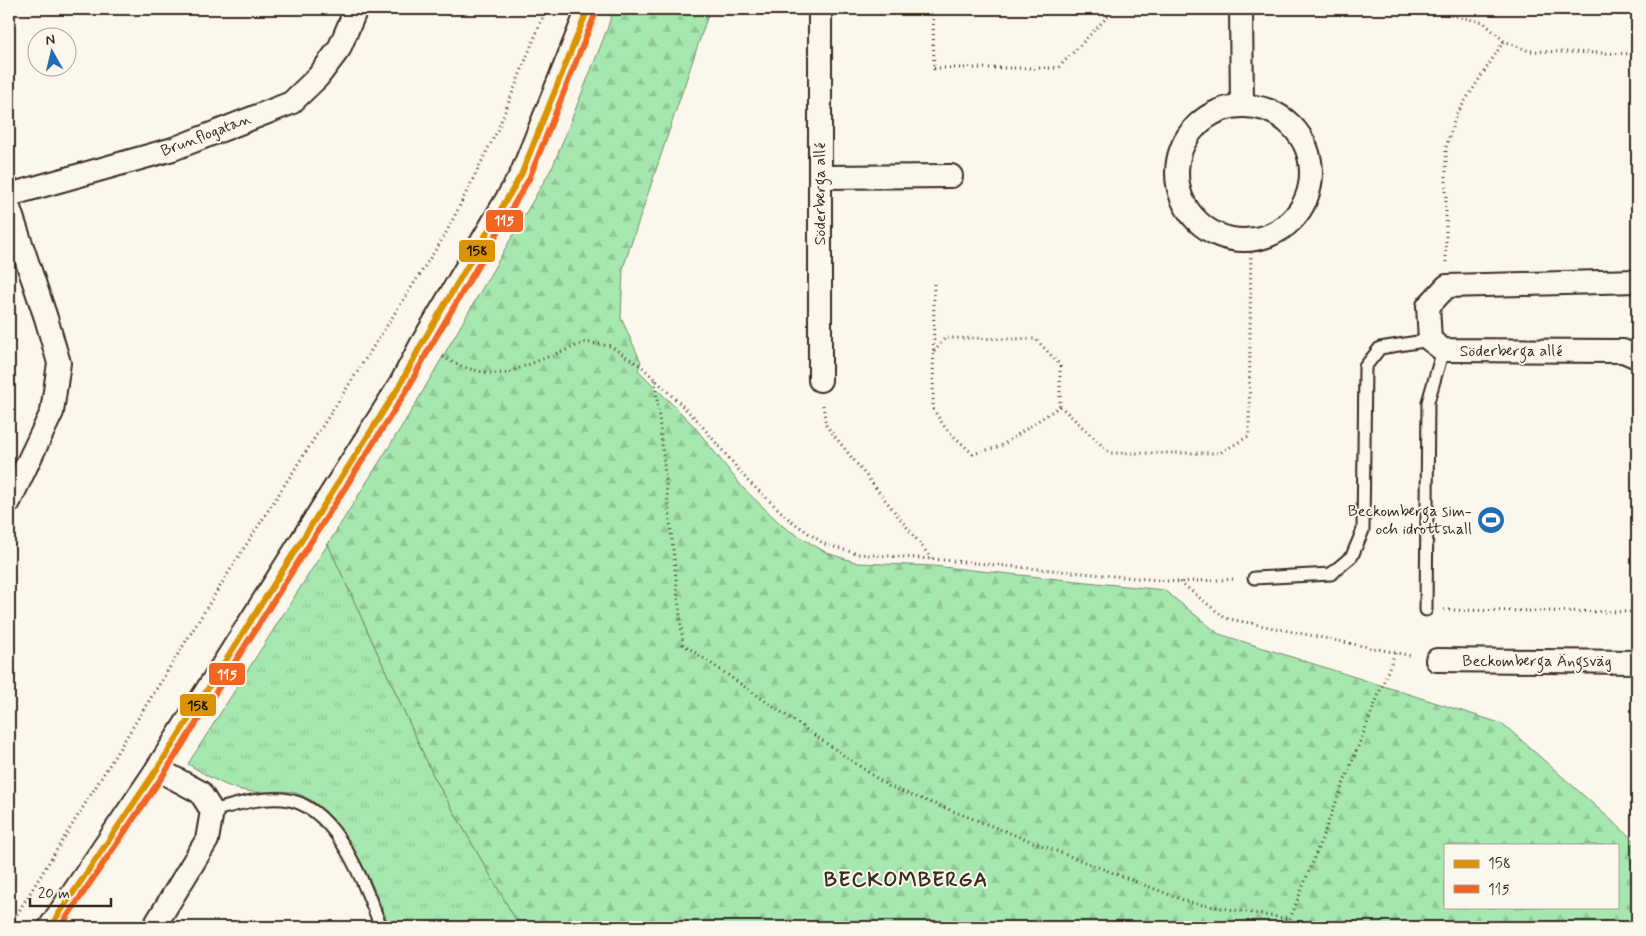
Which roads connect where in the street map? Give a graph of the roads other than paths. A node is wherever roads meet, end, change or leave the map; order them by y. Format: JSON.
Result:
{"nodes":[{"id":1,"x":356,"y":9,"type":"edge"},
{"id":2,"x":588,"y":9,"type":"edge"},
{"id":3,"x":820,"y":9,"type":"edge"},
{"id":4,"x":1242,"y":9,"type":"edge"},
{"id":5,"x":1242,"y":106,"type":"junction"},
{"id":6,"x":820,"y":176,"type":"junction"},
{"id":7,"x":951,"y":176,"type":"dead end"},
{"id":8,"x":9,"y":195,"type":"edge"},
{"id":9,"x":9,"y":208,"type":"edge"},
{"id":10,"x":1637,"y":281,"type":"edge"},
{"id":11,"x":1437,"y":345,"type":"junction"},
{"id":12,"x":1637,"y":357,"type":"edge"},
{"id":13,"x":820,"y":380,"type":"road end"},
{"id":14,"x":9,"y":502,"type":"edge"},
{"id":15,"x":1254,"y":578,"type":"road end"},
{"id":16,"x":1426,"y":610,"type":"road end"},
{"id":17,"x":1437,"y":660,"type":"road end"},
{"id":18,"x":1637,"y":662,"type":"edge"},
{"id":19,"x":157,"y":769,"type":"junction"},
{"id":20,"x":212,"y":811,"type":"junction"},
{"id":21,"x":50,"y":927,"type":"edge"},
{"id":22,"x":154,"y":927,"type":"edge"},
{"id":23,"x":381,"y":927,"type":"edge"}],
"edges":[{"from":1,"to":8,"type":"street","name":"Brunflogatan"},
{"from":2,"to":19,"type":"street"},
{"from":3,"to":6,"type":"street","name":"Söderberga allé"},
{"from":4,"to":5,"type":"street"},
{"from":5,"to":5,"type":"street"},
{"from":6,"to":7,"type":"street"},
{"from":6,"to":13,"type":"street","name":"Söderberga allé"},
{"from":9,"to":14,"type":"street"},
{"from":10,"to":11,"type":"street"},
{"from":11,"to":12,"type":"street","name":"Söderberga allé"},
{"from":11,"to":15,"type":"lane"},
{"from":11,"to":16,"type":"lane"},
{"from":17,"to":18,"type":"street","name":"Beckomberga Ängsväg"},
{"from":19,"to":20,"type":"street"},
{"from":19,"to":21,"type":"street"},
{"from":20,"to":22,"type":"street"},
{"from":20,"to":23,"type":"lane"}]}
